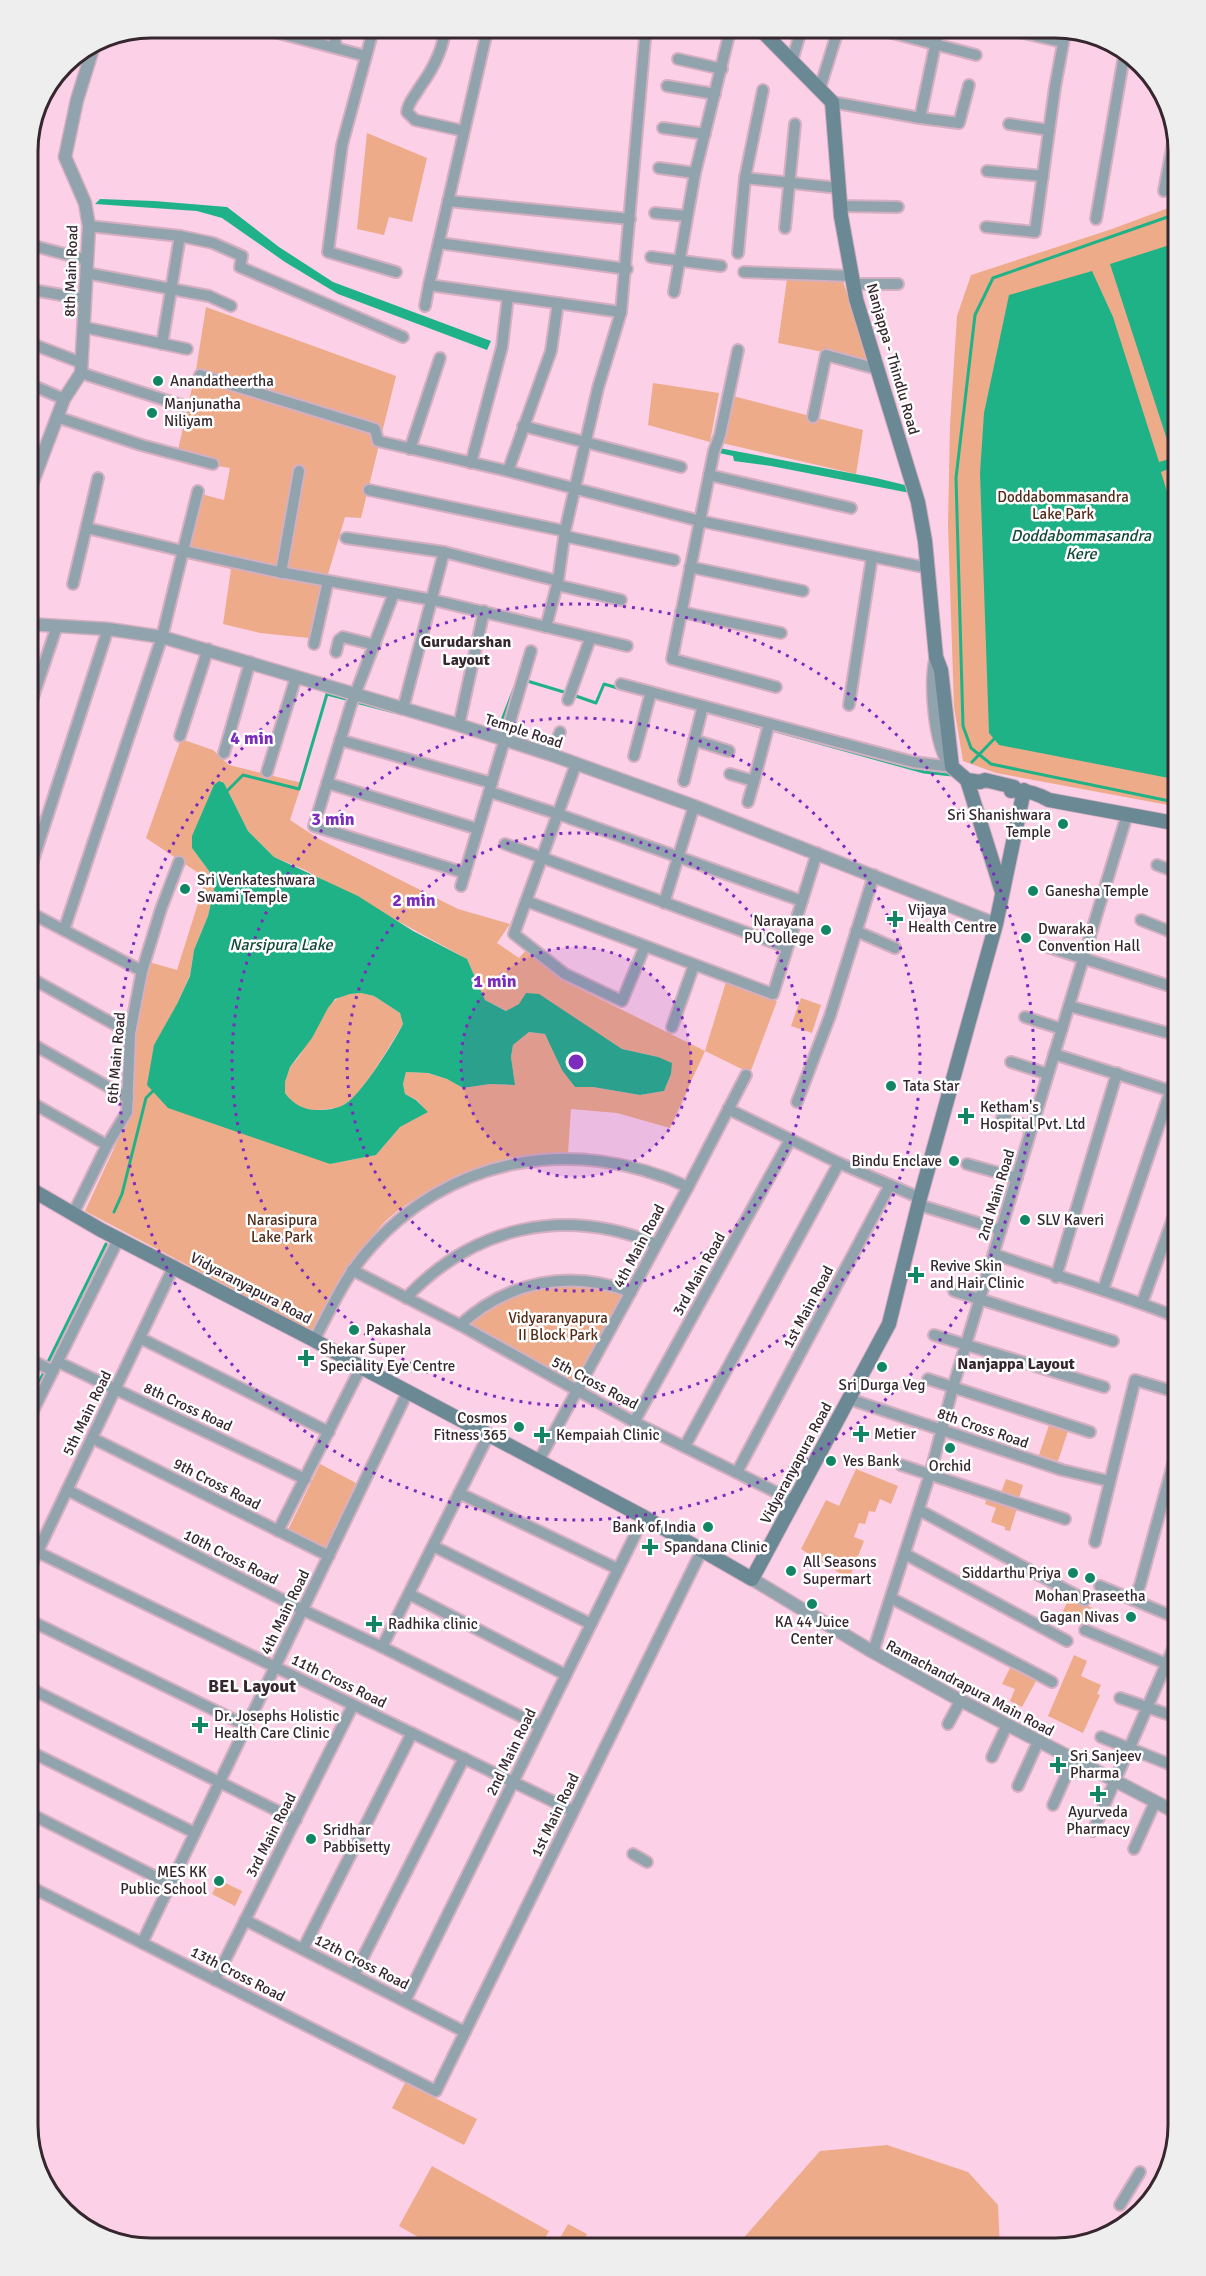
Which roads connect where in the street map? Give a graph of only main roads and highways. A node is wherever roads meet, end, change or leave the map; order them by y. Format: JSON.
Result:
{"nodes":[{"id":1,"x":769,"y":38,"type":"edge"},
{"id":2,"x":973,"y":781,"type":"junction"},
{"id":3,"x":1018,"y":791,"type":"junction"},
{"id":4,"x":1039,"y":794,"type":"junction"},
{"id":5,"x":1168,"y":816,"type":"edge"},
{"id":6,"x":1168,"y":822,"type":"edge"},
{"id":7,"x":1003,"y":894,"type":"junction"},
{"id":8,"x":38,"y":1193,"type":"edge"}],
"edges":[{"from":1,"to":2,"type":"main road","name":"Nanjappa - Thindlu Road"},
{"from":2,"to":3,"type":"main road"},
{"from":2,"to":7,"type":"main road"},
{"from":3,"to":4,"type":"main road"},
{"from":3,"to":7,"type":"main road","name":"Vidyaranyapura Road"},
{"from":4,"to":5,"type":"main road"},
{"from":4,"to":6,"type":"main road"},
{"from":7,"to":8,"type":"main road","name":"Vidyaranyapura Road"}]}
